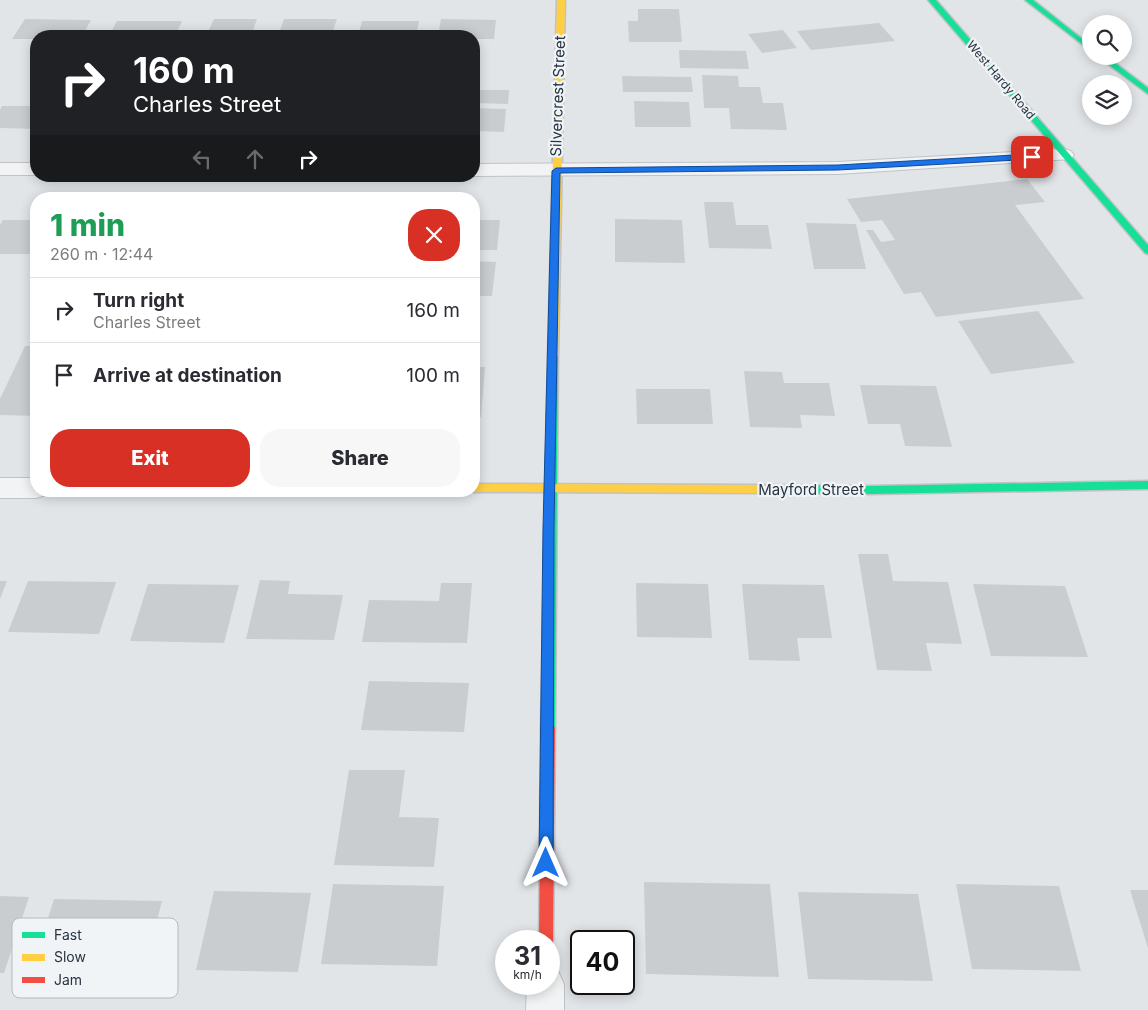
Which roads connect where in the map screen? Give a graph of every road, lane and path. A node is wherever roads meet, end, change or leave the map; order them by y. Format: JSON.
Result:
{"nodes":[{"id":1,"x":561,"y":0,"type":"edge"},
{"id":2,"x":932,"y":0,"type":"edge"},
{"id":3,"x":1029,"y":0,"type":"edge"},
{"id":4,"x":1082,"y":42,"type":"edge"},
{"id":5,"x":1113,"y":65,"type":"edge"},
{"id":6,"x":1148,"y":92,"type":"edge"},
{"id":7,"x":1064,"y":155,"type":"junction"},
{"id":8,"x":0,"y":169,"type":"edge"},
{"id":9,"x":30,"y":169,"type":"edge"},
{"id":10,"x":480,"y":170,"type":"edge"},
{"id":11,"x":556,"y":171,"type":"junction"},
{"id":12,"x":1148,"y":251,"type":"edge"},
{"id":13,"x":1148,"y":485,"type":"edge"},
{"id":14,"x":0,"y":488,"type":"edge"},
{"id":15,"x":30,"y":488,"type":"edge"},
{"id":16,"x":480,"y":488,"type":"edge"},
{"id":17,"x":550,"y":489,"type":"junction"},
{"id":18,"x":546,"y":930,"type":"edge"},
{"id":19,"x":545,"y":995,"type":"edge"},
{"id":20,"x":545,"y":1010,"type":"edge"}],
"edges":[{"from":1,"to":11,"type":"main road","name":"Silvercrest Street"},
{"from":2,"to":7,"type":"main road","name":"West Hardy Road"},
{"from":3,"to":4,"type":"main road"},
{"from":5,"to":6,"type":"main road"},
{"from":7,"to":11,"type":"street"},
{"from":7,"to":12,"type":"main road","name":"West Hardy Road"},
{"from":8,"to":9,"type":"street"},
{"from":10,"to":11,"type":"street"},
{"from":11,"to":17,"type":"main road","name":"Silvercrest Street"},
{"from":13,"to":17,"type":"main road","name":"Mayford Street"},
{"from":14,"to":15,"type":"street"},
{"from":16,"to":17,"type":"main road","name":"Mayford Street"},
{"from":17,"to":18,"type":"main road","name":"Silvercrest Street"},
{"from":19,"to":20,"type":"street"}]}
